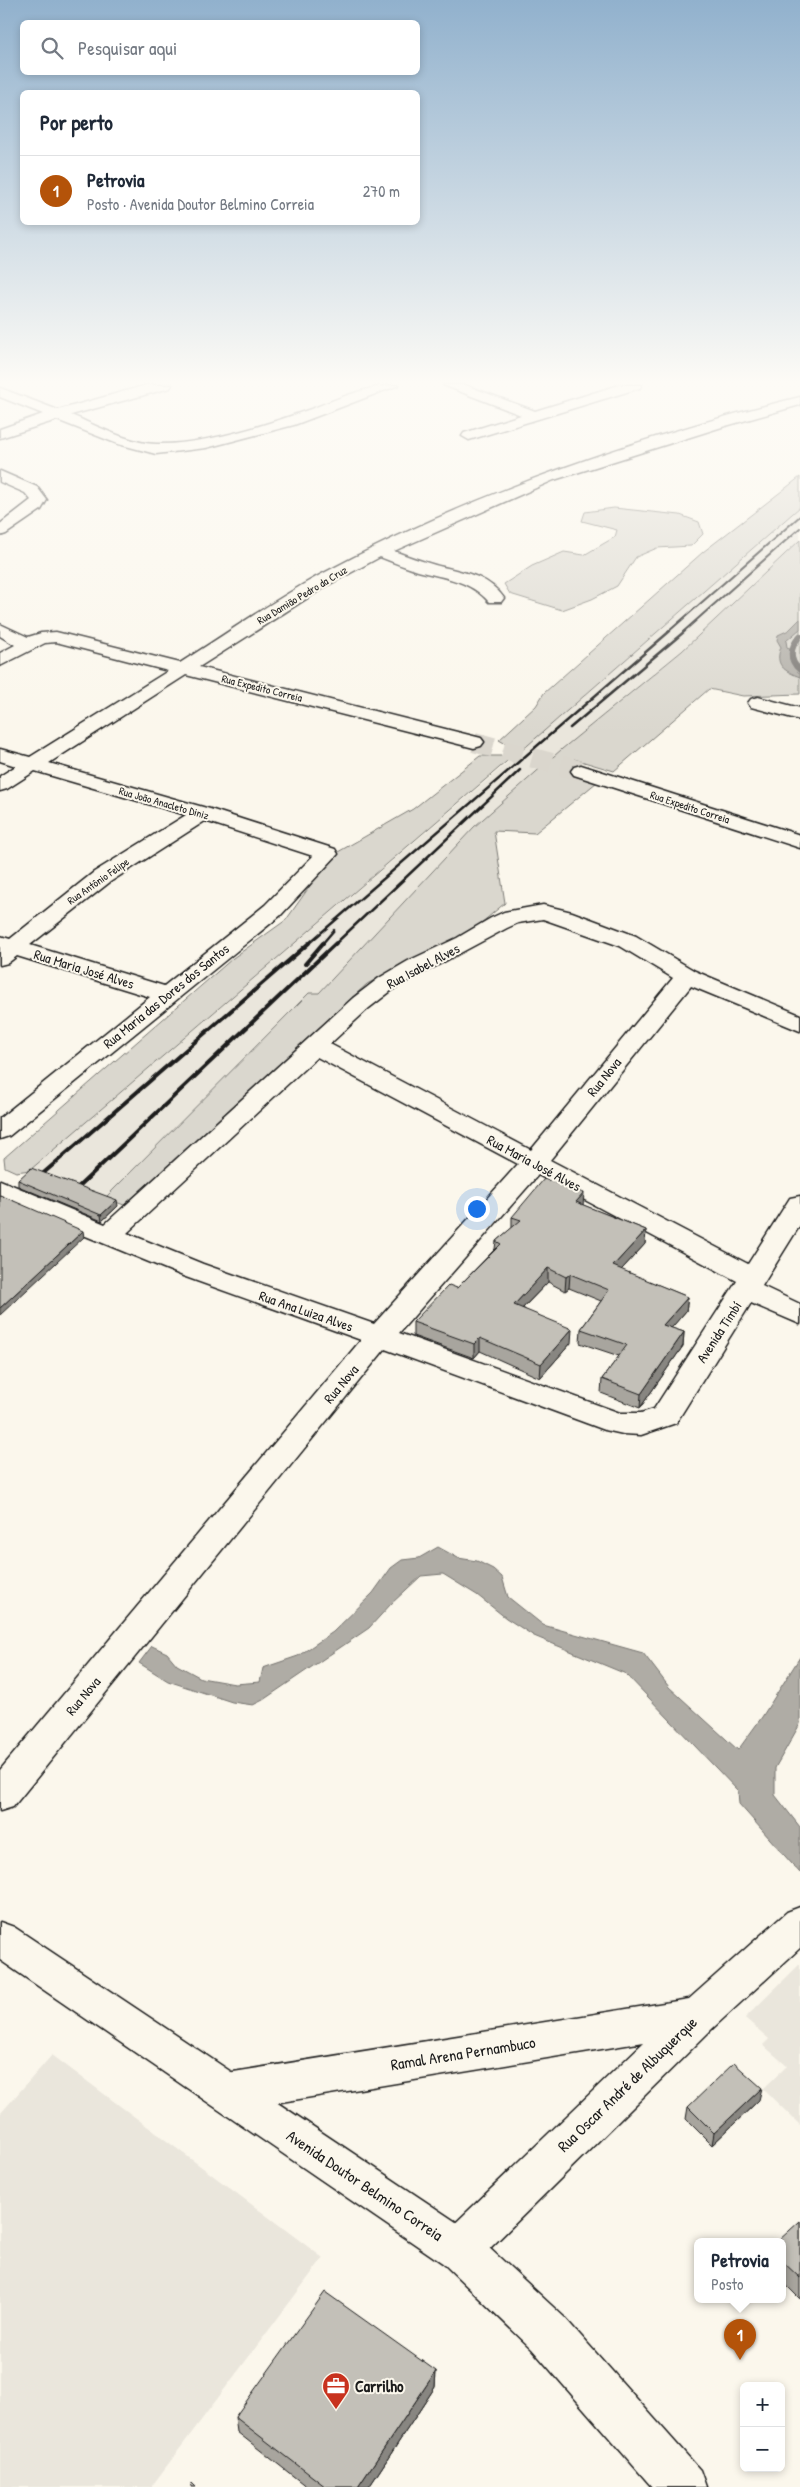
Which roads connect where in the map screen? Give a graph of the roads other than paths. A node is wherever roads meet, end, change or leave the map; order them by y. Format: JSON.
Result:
{"nodes":[{"id":1,"x":38,"y":501,"type":"edge"},
{"id":2,"x":490,"y":501,"type":"edge"},
{"id":3,"x":0,"y":531,"type":"edge"},
{"id":4,"x":379,"y":551,"type":"junction"},
{"id":5,"x":496,"y":598,"type":"dead end"},
{"id":6,"x":0,"y":629,"type":"edge"},
{"id":7,"x":27,"y":644,"type":"junction"},
{"id":8,"x":0,"y":660,"type":"edge"},
{"id":9,"x":185,"y":668,"type":"junction"},
{"id":10,"x":758,"y":703,"type":"dead end"},
{"id":11,"x":800,"y":714,"type":"edge"},
{"id":12,"x":474,"y":742,"type":"tunnel mouth"},
{"id":13,"x":0,"y":755,"type":"edge"},
{"id":14,"x":30,"y":765,"type":"junction"},
{"id":15,"x":582,"y":771,"type":"tunnel mouth"},
{"id":16,"x":0,"y":785,"type":"edge"},
{"id":17,"x":203,"y":814,"type":"junction"},
{"id":18,"x":800,"y":842,"type":"edge"},
{"id":19,"x":327,"y":854,"type":"joint"},
{"id":20,"x":5,"y":950,"type":"edge"},
{"id":21,"x":687,"y":976,"type":"junction"},
{"id":22,"x":168,"y":995,"type":"junction"},
{"id":23,"x":800,"y":1024,"type":"edge"},
{"id":24,"x":315,"y":1046,"type":"junction"},
{"id":25,"x":0,"y":1130,"type":"edge"},
{"id":26,"x":534,"y":1163,"type":"junction"},
{"id":27,"x":0,"y":1188,"type":"edge"},
{"id":28,"x":800,"y":1204,"type":"edge"},
{"id":29,"x":109,"y":1235,"type":"junction"},
{"id":30,"x":750,"y":1283,"type":"junction"},
{"id":31,"x":800,"y":1315,"type":"edge"},
{"id":32,"x":380,"y":1336,"type":"junction"},
{"id":33,"x":616,"y":1423,"type":"joint"},
{"id":34,"x":0,"y":1796,"type":"edge"},
{"id":35,"x":800,"y":1924,"type":"edge"},
{"id":36,"x":0,"y":1938,"type":"edge"},
{"id":37,"x":698,"y":2015,"type":"junction"},
{"id":38,"x":227,"y":2092,"type":"junction"},
{"id":39,"x":459,"y":2249,"type":"junction"},
{"id":40,"x":663,"y":2477,"type":"edge"}],
"edges":[{"from":1,"to":3,"type":"street"},
{"from":2,"to":4,"type":"street","name":"Rua Damião Pedro da Cruz"},
{"from":4,"to":5,"type":"street"},
{"from":4,"to":9,"type":"street","name":"Rua Damião Pedro da Cruz"},
{"from":6,"to":7,"type":"street"},
{"from":7,"to":8,"type":"street"},
{"from":7,"to":9,"type":"street","name":"Rua Expedito Correia"},
{"from":9,"to":12,"type":"street","name":"Rua Expedito Correia"},
{"from":9,"to":14,"type":"street","name":"Rua Damião Pedro da Cruz"},
{"from":10,"to":11,"type":"street"},
{"from":13,"to":14,"type":"street","name":"Rua João Anacleto Diniz"},
{"from":14,"to":16,"type":"street","name":"Rua Damião Pedro da Cruz"},
{"from":14,"to":17,"type":"street","name":"Rua João Anacleto Diniz"},
{"from":15,"to":18,"type":"street","name":"Rua Expedito Correia"},
{"from":17,"to":19,"type":"street","name":"Rua João Anacleto Diniz"},
{"from":17,"to":20,"type":"street","name":"Rua Antônio Felipe"},
{"from":19,"to":22,"type":"street","name":"Rua Maria das Dores dos Santos"},
{"from":20,"to":22,"type":"street","name":"Rua Maria José Alves"},
{"from":21,"to":23,"type":"street","name":"Rua Isabel Alves"},
{"from":21,"to":24,"type":"street","name":"Rua Isabel Alves"},
{"from":21,"to":26,"type":"street","name":"Rua Nova"},
{"from":22,"to":25,"type":"street","name":"Rua Maria das Dores dos Santos"},
{"from":24,"to":26,"type":"street","name":"Rua Maria José Alves"},
{"from":24,"to":29,"type":"street","name":"Rua Isabel Alves"},
{"from":26,"to":30,"type":"street","name":"Rua Maria José Alves"},
{"from":26,"to":32,"type":"street","name":"Rua Nova"},
{"from":27,"to":29,"type":"street","name":"Rua Ana Luiza Alves"},
{"from":28,"to":30,"type":"street","name":"Avenida Timbí"},
{"from":29,"to":32,"type":"street","name":"Rua Ana Luiza Alves"},
{"from":30,"to":31,"type":"street","name":"Rua Maria José Alves"},
{"from":30,"to":33,"type":"street","name":"Avenida Timbí"},
{"from":32,"to":33,"type":"street","name":"Rua Ana Luiza Alves"},
{"from":32,"to":34,"type":"street","name":"Rua Nova"},
{"from":35,"to":37,"type":"street","name":"Rua Oscar André de Albuquerque"},
{"from":36,"to":38,"type":"street","name":"Avenida Doutor Belmino Correia"},
{"from":37,"to":38,"type":"street","name":"Ramal Arena Pernambuco"},
{"from":37,"to":39,"type":"street","name":"Rua Oscar André de Albuquerque"},
{"from":38,"to":39,"type":"street","name":"Avenida Doutor Belmino Correia"},
{"from":39,"to":40,"type":"street","name":"Avenida Doutor Belmino Correia"}]}
